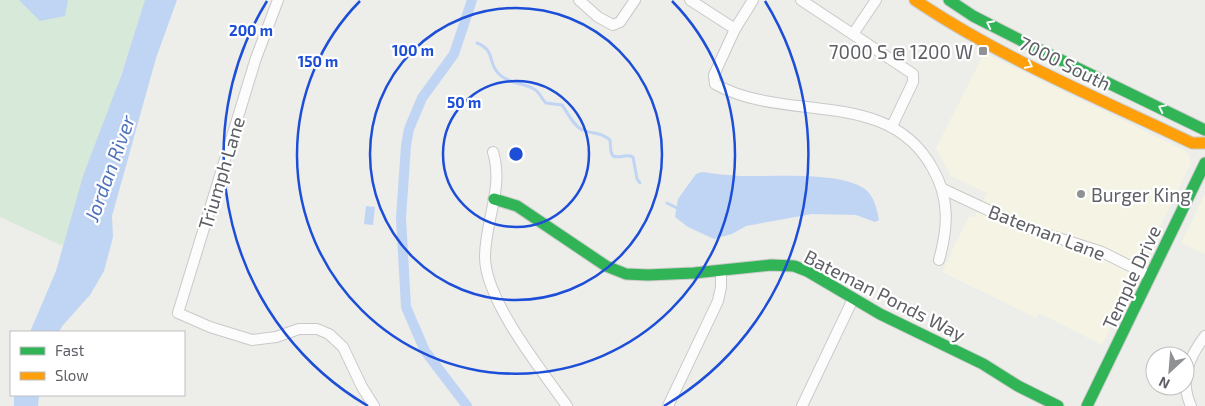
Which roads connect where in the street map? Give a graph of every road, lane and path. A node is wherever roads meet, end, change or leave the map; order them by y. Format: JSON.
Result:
{"nodes":[{"id":1,"x":278,"y":0,"type":"edge"},
{"id":2,"x":579,"y":0,"type":"edge"},
{"id":3,"x":635,"y":0,"type":"edge"},
{"id":4,"x":690,"y":0,"type":"edge"},
{"id":5,"x":753,"y":0,"type":"edge"},
{"id":6,"x":801,"y":0,"type":"edge"},
{"id":7,"x":876,"y":0,"type":"edge"},
{"id":8,"x":915,"y":0,"type":"edge"},
{"id":9,"x":949,"y":0,"type":"edge"},
{"id":10,"x":735,"y":29,"type":"junction"},
{"id":11,"x":854,"y":34,"type":"junction"},
{"id":12,"x":892,"y":126,"type":"junction"},
{"id":13,"x":1205,"y":130,"type":"edge"},
{"id":14,"x":1205,"y":143,"type":"edge"},
{"id":15,"x":493,"y":152,"type":"dead end"},
{"id":16,"x":1205,"y":163,"type":"edge"},
{"id":17,"x":943,"y":189,"type":"junction"},
{"id":18,"x":494,"y":199,"type":"junction"},
{"id":19,"x":939,"y":260,"type":"dead end"},
{"id":20,"x":721,"y":271,"type":"junction"},
{"id":21,"x":1150,"y":276,"type":"junction"},
{"id":22,"x":853,"y":299,"type":"junction"},
{"id":23,"x":1205,"y":336,"type":"edge"},
{"id":24,"x":373,"y":406,"type":"edge"},
{"id":25,"x":567,"y":406,"type":"edge"},
{"id":26,"x":668,"y":406,"type":"edge"},
{"id":27,"x":802,"y":406,"type":"edge"},
{"id":28,"x":1058,"y":406,"type":"edge"},
{"id":29,"x":1088,"y":406,"type":"edge"},
{"id":30,"x":1191,"y":406,"type":"edge"}],
"edges":[{"from":1,"to":24,"type":"street","name":"Triumph Lane"},
{"from":2,"to":3,"type":"street"},
{"from":4,"to":10,"type":"street"},
{"from":5,"to":10,"type":"street"},
{"from":6,"to":11,"type":"street"},
{"from":7,"to":11,"type":"street"},
{"from":8,"to":14,"type":"main road","name":"7000 South","one_way":true},
{"from":13,"to":9,"type":"main road","name":"7000 South","one_way":true},
{"from":10,"to":12,"type":"street"},
{"from":11,"to":12,"type":"street"},
{"from":12,"to":17,"type":"street"},
{"from":15,"to":18,"type":"street"},
{"from":16,"to":21,"type":"main road","name":"Temple Drive"},
{"from":17,"to":19,"type":"street"},
{"from":17,"to":21,"type":"street","name":"Bateman Lane"},
{"from":18,"to":20,"type":"main road","name":"Bateman Ponds Way"},
{"from":18,"to":25,"type":"street"},
{"from":20,"to":22,"type":"main road","name":"Bateman Ponds Way"},
{"from":20,"to":26,"type":"street"},
{"from":21,"to":29,"type":"main road","name":"Temple Drive"},
{"from":22,"to":27,"type":"street"},
{"from":22,"to":28,"type":"main road","name":"Bateman Ponds Way"},
{"from":23,"to":30,"type":"street"}]}
